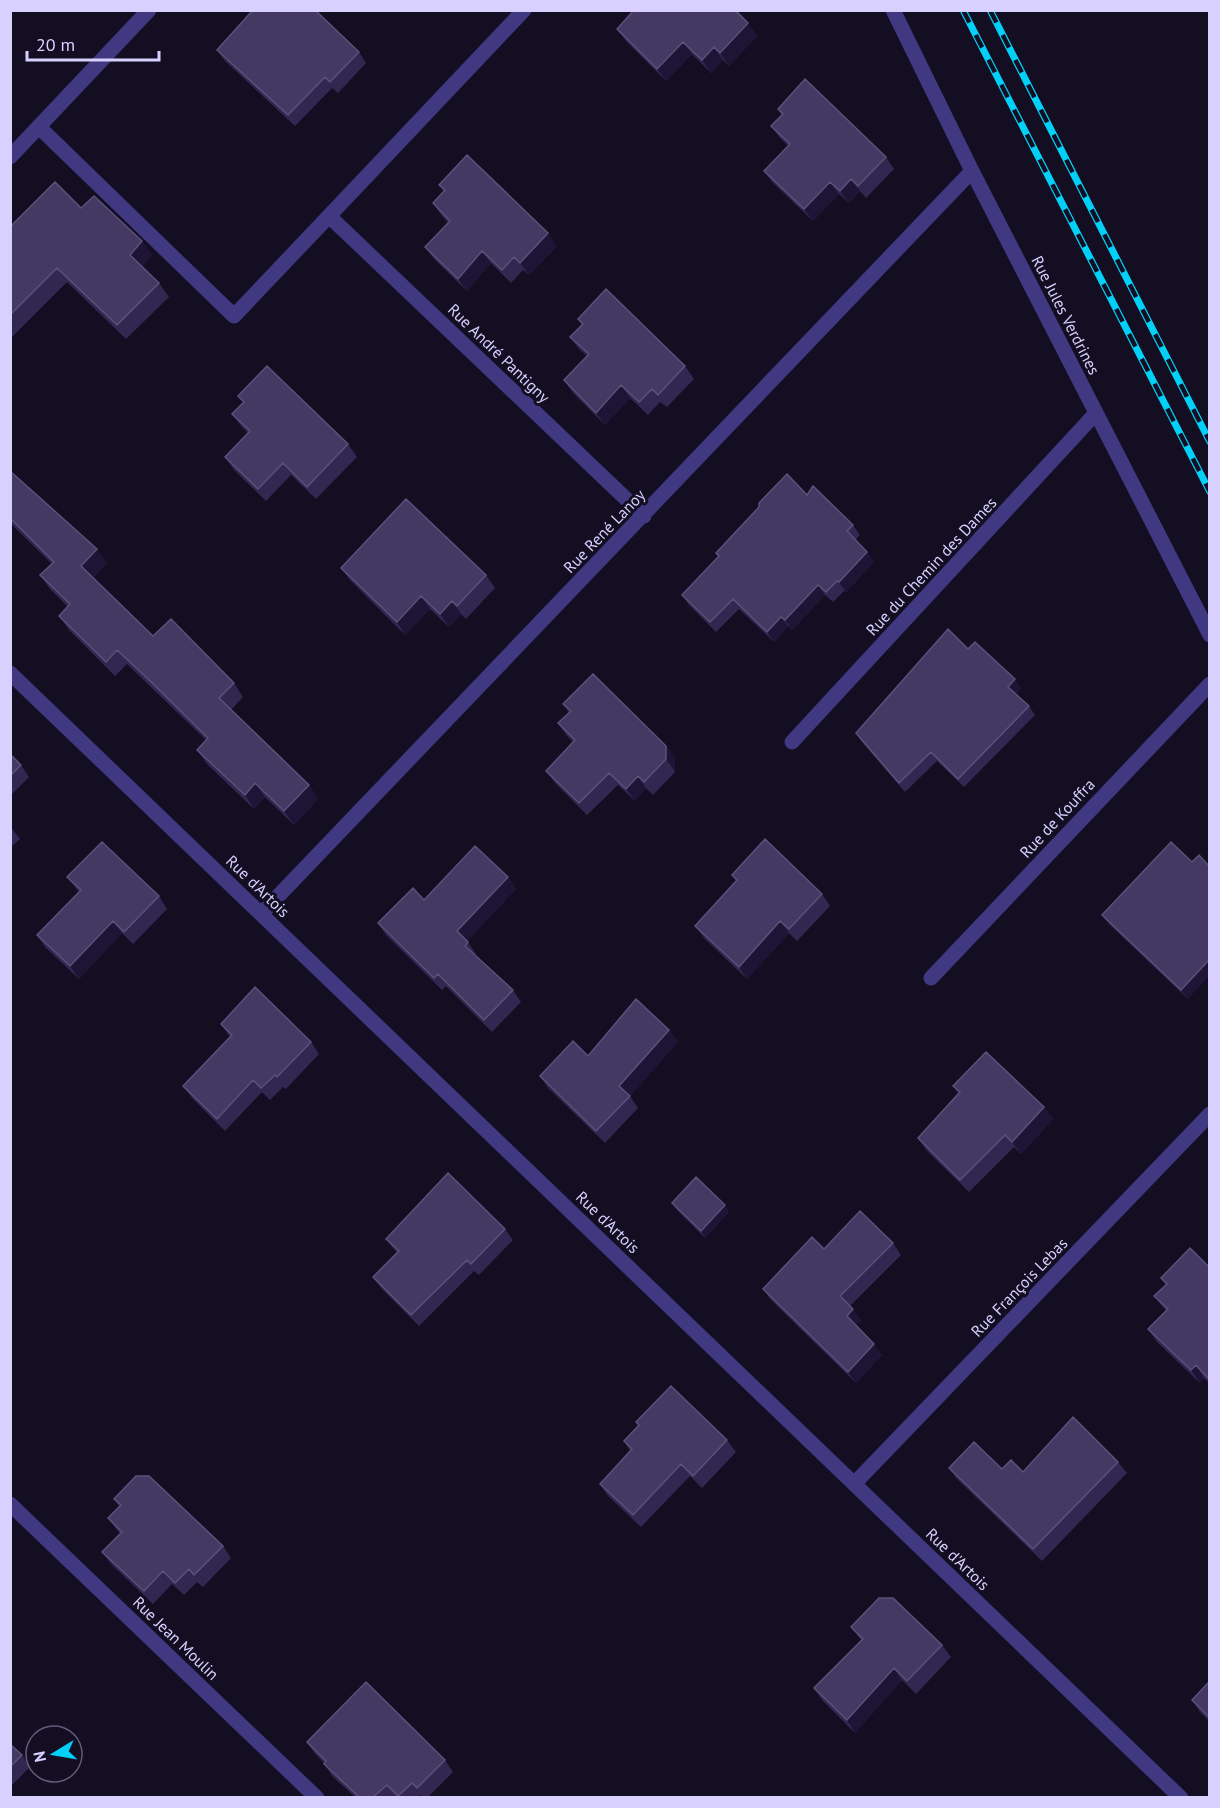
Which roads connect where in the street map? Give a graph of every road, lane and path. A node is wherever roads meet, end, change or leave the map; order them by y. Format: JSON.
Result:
{"nodes":[{"id":1,"x":149,"y":10,"type":"edge"},
{"id":2,"x":524,"y":10,"type":"edge"},
{"id":3,"x":893,"y":10,"type":"edge"},
{"id":4,"x":39,"y":127,"type":"junction"},
{"id":5,"x":10,"y":157,"type":"edge"},
{"id":6,"x":972,"y":171,"type":"junction"},
{"id":7,"x":329,"y":216,"type":"junction"},
{"id":8,"x":1096,"y":413,"type":"junction"},
{"id":9,"x":644,"y":516,"type":"junction"},
{"id":10,"x":1209,"y":635,"type":"edge"},
{"id":11,"x":10,"y":673,"type":"edge"},
{"id":12,"x":1209,"y":684,"type":"edge"},
{"id":13,"x":792,"y":742,"type":"dead end"},
{"id":14,"x":261,"y":914,"type":"junction"},
{"id":15,"x":931,"y":978,"type":"dead end"},
{"id":16,"x":1209,"y":1114,"type":"edge"},
{"id":17,"x":854,"y":1484,"type":"junction"},
{"id":18,"x":10,"y":1504,"type":"edge"},
{"id":19,"x":316,"y":1797,"type":"edge"},
{"id":20,"x":1181,"y":1797,"type":"edge"}],
"edges":[{"from":1,"to":4,"type":"street"},
{"from":2,"to":7,"type":"street"},
{"from":3,"to":6,"type":"street","name":"Rue Jules Verdrines"},
{"from":4,"to":5,"type":"street"},
{"from":4,"to":7,"type":"street"},
{"from":6,"to":8,"type":"street","name":"Rue Jules Verdrines"},
{"from":6,"to":9,"type":"street","name":"Rue René Lanoy"},
{"from":7,"to":9,"type":"street","name":"Rue André Pantigny"},
{"from":8,"to":10,"type":"street","name":"Rue Jules Verdrines"},
{"from":8,"to":13,"type":"street","name":"Rue du Chemin des Dames"},
{"from":9,"to":14,"type":"street","name":"Rue René Lanoy"},
{"from":11,"to":14,"type":"street","name":"Rue d'Artois"},
{"from":12,"to":15,"type":"street","name":"Rue de Kouffra"},
{"from":14,"to":17,"type":"street","name":"Rue d'Artois"},
{"from":16,"to":17,"type":"street","name":"Rue François Lebas"},
{"from":17,"to":20,"type":"street","name":"Rue d'Artois"},
{"from":18,"to":19,"type":"street","name":"Rue Jean Moulin"}]}
